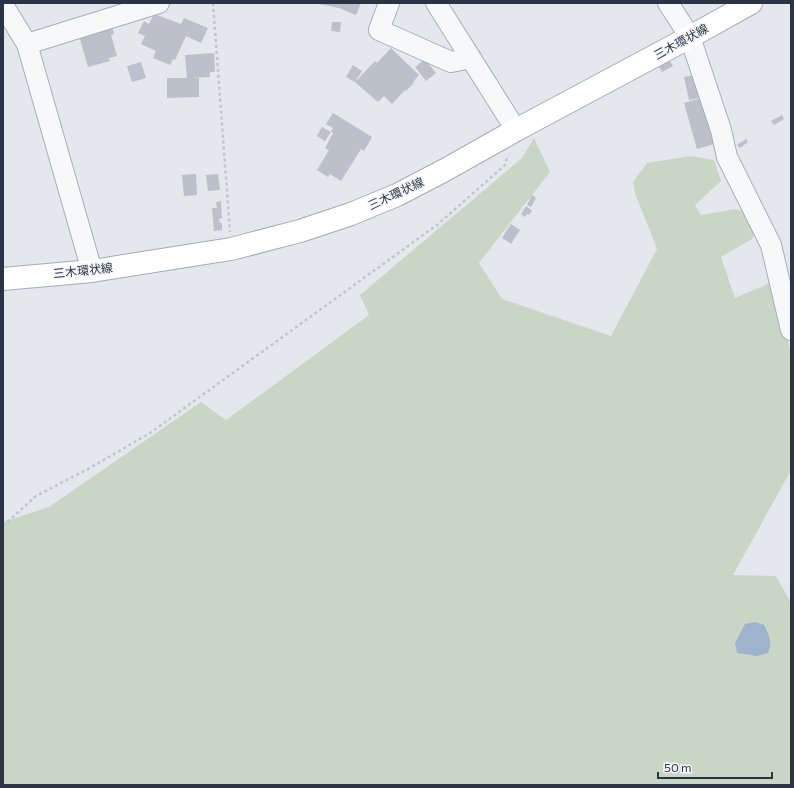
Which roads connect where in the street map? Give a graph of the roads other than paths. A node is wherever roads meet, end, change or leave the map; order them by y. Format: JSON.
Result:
{"nodes":[{"id":1,"x":159,"y":3,"type":"edge"},
{"id":2,"x":389,"y":3,"type":"edge"},
{"id":3,"x":436,"y":3,"type":"edge"},
{"id":4,"x":668,"y":3,"type":"edge"},
{"id":5,"x":751,"y":3,"type":"edge"},
{"id":6,"x":3,"y":5,"type":"edge"},
{"id":7,"x":690,"y":37,"type":"junction"},
{"id":8,"x":27,"y":44,"type":"junction"},
{"id":9,"x":471,"y":58,"type":"junction"},
{"id":10,"x":516,"y":130,"type":"junction"},
{"id":11,"x":92,"y":271,"type":"junction"},
{"id":12,"x":3,"y":279,"type":"edge"},
{"id":13,"x":791,"y":330,"type":"edge"}],
"edges":[{"from":1,"to":8,"type":"street"},
{"from":2,"to":9,"type":"street"},
{"from":3,"to":9,"type":"street"},
{"from":4,"to":7,"type":"street"},
{"from":5,"to":7,"type":"main road","name":"三木環状線"},
{"from":6,"to":8,"type":"street"},
{"from":7,"to":10,"type":"main road","name":"三木環状線"},
{"from":7,"to":13,"type":"street"},
{"from":8,"to":11,"type":"street"},
{"from":9,"to":10,"type":"street"},
{"from":10,"to":11,"type":"main road","name":"三木環状線"},
{"from":11,"to":12,"type":"main road","name":"三木環状線"}]}
